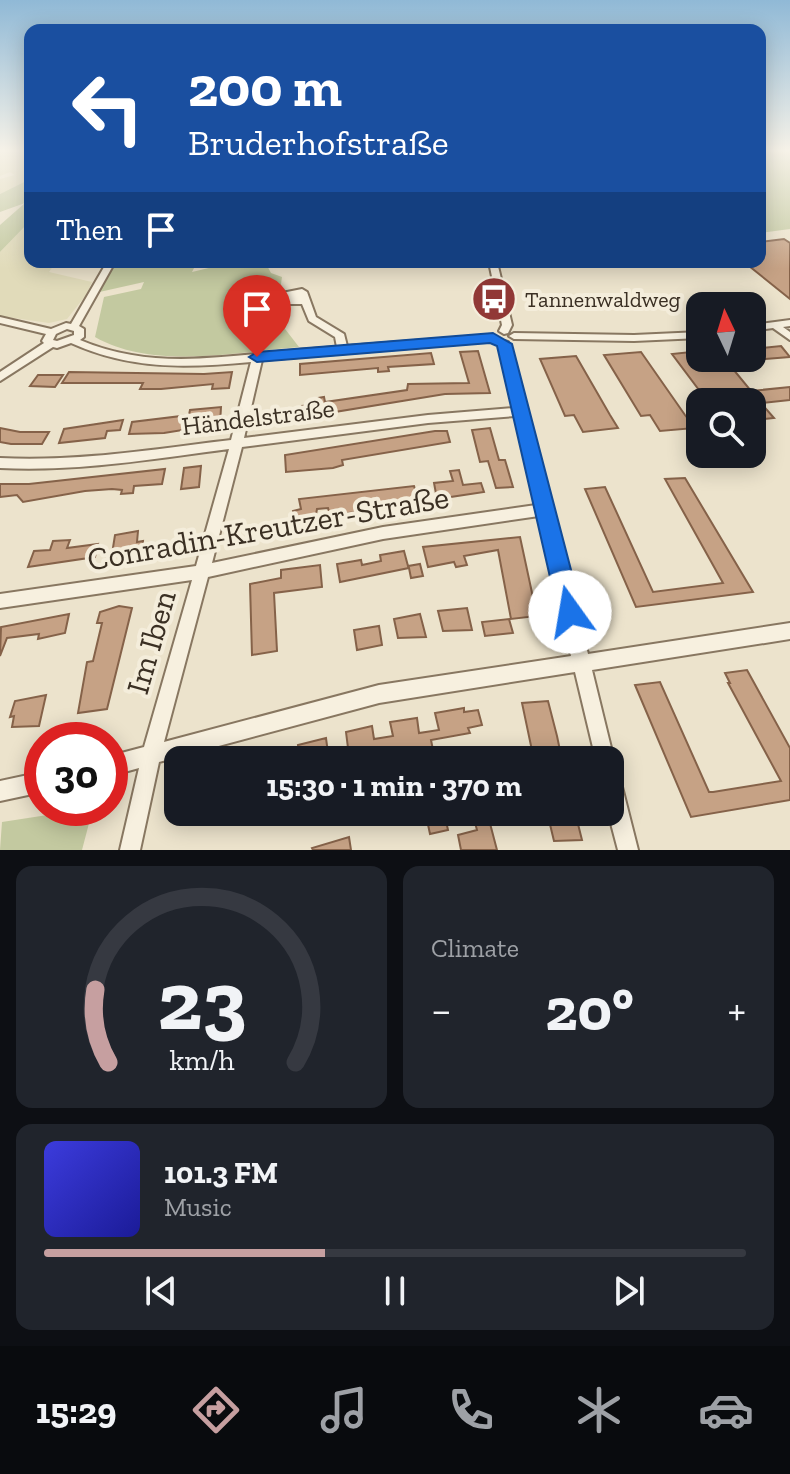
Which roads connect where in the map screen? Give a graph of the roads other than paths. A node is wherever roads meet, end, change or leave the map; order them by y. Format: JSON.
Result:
{"nodes":[{"id":1,"x":108,"y":268,"type":"edge"},
{"id":2,"x":494,"y":268,"type":"edge"},
{"id":3,"x":305,"y":301,"type":"dead end"},
{"id":4,"x":0,"y":320,"type":"edge"},
{"id":5,"x":790,"y":323,"type":"edge"},
{"id":6,"x":775,"y":325,"type":"junction"},
{"id":7,"x":766,"y":326,"type":"edge"},
{"id":8,"x":74,"y":327,"type":"junction"},
{"id":9,"x":686,"y":336,"type":"edge"},
{"id":10,"x":504,"y":337,"type":"junction"},
{"id":11,"x":790,"y":337,"type":"edge"},
{"id":12,"x":51,"y":338,"type":"junction"},
{"id":13,"x":74,"y":341,"type":"junction"},
{"id":14,"x":343,"y":350,"type":"junction"},
{"id":15,"x":257,"y":357,"type":"junction"},
{"id":16,"x":0,"y":377,"type":"edge"},
{"id":17,"x":522,"y":411,"type":"junction"},
{"id":18,"x":238,"y":445,"type":"junction"},
{"id":19,"x":0,"y":463,"type":"edge"},
{"id":20,"x":545,"y":509,"type":"junction"},
{"id":21,"x":200,"y":572,"type":"junction"},
{"id":22,"x":0,"y":601,"type":"edge"},
{"id":23,"x":790,"y":631,"type":"edge"},
{"id":24,"x":581,"y":662,"type":"junction"},
{"id":25,"x":602,"y":746,"type":"edge"},
{"id":26,"x":148,"y":757,"type":"junction"},
{"id":27,"x":128,"y":762,"type":"edge"},
{"id":28,"x":24,"y":786,"type":"edge"},
{"id":29,"x":0,"y":791,"type":"edge"},
{"id":30,"x":622,"y":826,"type":"edge"},
{"id":31,"x":130,"y":850,"type":"edge"},
{"id":32,"x":628,"y":850,"type":"edge"}],
"edges":[{"from":1,"to":8,"type":"street"},
{"from":2,"to":10,"type":"street"},
{"from":3,"to":14,"type":"street"},
{"from":4,"to":12,"type":"street"},
{"from":5,"to":6,"type":"street"},
{"from":6,"to":7,"type":"street"},
{"from":6,"to":11,"type":"street"},
{"from":8,"to":12,"type":"street"},
{"from":8,"to":13,"type":"street"},
{"from":9,"to":10,"type":"street"},
{"from":10,"to":14,"type":"street"},
{"from":10,"to":17,"type":"street"},
{"from":12,"to":13,"type":"street"},
{"from":12,"to":16,"type":"street"},
{"from":13,"to":15,"type":"street"},
{"from":14,"to":15,"type":"street"},
{"from":15,"to":18,"type":"street","name":"Im Iben"},
{"from":17,"to":18,"type":"street","name":"Händelstraße"},
{"from":17,"to":20,"type":"street"},
{"from":18,"to":19,"type":"street","name":"Händelstraße"},
{"from":18,"to":21,"type":"street","name":"Im Iben"},
{"from":20,"to":21,"type":"street","name":"Conradin-Kreutzer-Straße"},
{"from":20,"to":24,"type":"street"},
{"from":21,"to":22,"type":"street","name":"Conradin-Kreutzer-Straße"},
{"from":21,"to":26,"type":"street","name":"Im Iben"},
{"from":23,"to":24,"type":"street"},
{"from":24,"to":25,"type":"street"},
{"from":24,"to":26,"type":"street"},
{"from":26,"to":27,"type":"street"},
{"from":26,"to":31,"type":"street","name":"Im Iben"},
{"from":28,"to":29,"type":"street"},
{"from":30,"to":32,"type":"street"}]}
